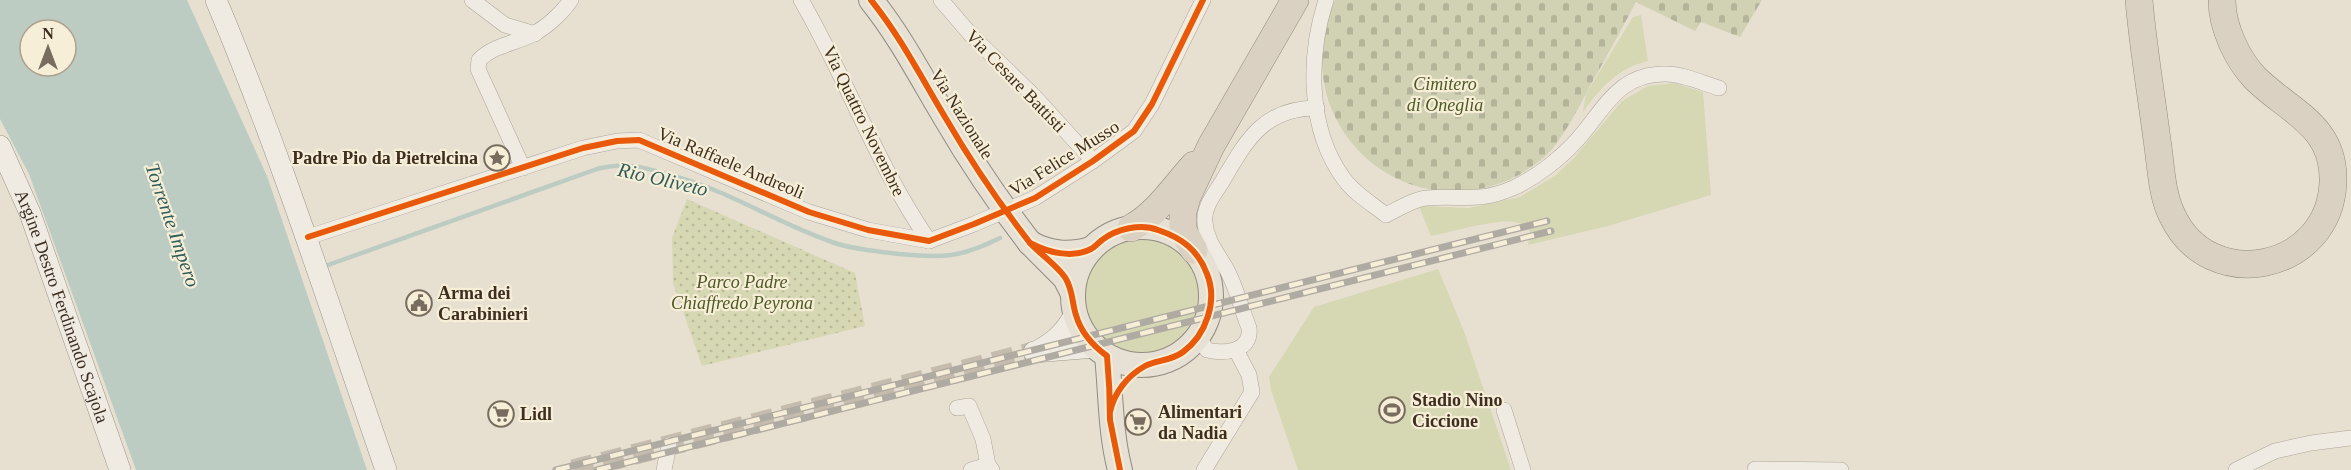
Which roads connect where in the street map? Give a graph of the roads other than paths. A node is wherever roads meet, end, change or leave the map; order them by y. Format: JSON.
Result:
{"nodes":[{"id":1,"x":216,"y":0,"type":"edge"},
{"id":2,"x":472,"y":0,"type":"edge"},
{"id":3,"x":572,"y":0,"type":"edge"},
{"id":4,"x":801,"y":0,"type":"edge"},
{"id":5,"x":871,"y":0,"type":"edge"},
{"id":6,"x":1203,"y":0,"type":"edge"},
{"id":7,"x":1295,"y":0,"type":"edge"},
{"id":8,"x":1326,"y":0,"type":"edge"},
{"id":9,"x":2137,"y":0,"type":"edge"},
{"id":10,"x":2222,"y":0,"type":"edge"},
{"id":11,"x":945,"y":6,"type":"edge"},
{"id":12,"x":535,"y":34,"type":"junction"},
{"id":13,"x":1719,"y":88,"type":"dead end"},
{"id":14,"x":1317,"y":108,"type":"junction"},
{"id":15,"x":1211,"y":146,"type":"junction"},
{"id":16,"x":0,"y":147,"type":"edge"},
{"id":17,"x":1093,"y":162,"type":"junction"},
{"id":18,"x":523,"y":168,"type":"junction"},
{"id":19,"x":1005,"y":211,"type":"junction"},
{"id":20,"x":1131,"y":228,"type":"junction"},
{"id":21,"x":308,"y":237,"type":"junction"},
{"id":22,"x":929,"y":241,"type":"junction"},
{"id":23,"x":1030,"y":243,"type":"junction"},
{"id":24,"x":1091,"y":249,"type":"junction"},
{"id":25,"x":1194,"y":250,"type":"junction"},
{"id":26,"x":1074,"y":304,"type":"junction"},
{"id":27,"x":1198,"y":337,"type":"junction"},
{"id":28,"x":1236,"y":350,"type":"junction"},
{"id":29,"x":1101,"y":351,"type":"junction"},
{"id":30,"x":1146,"y":365,"type":"junction"},
{"id":31,"x":957,"y":408,"type":"dead end"},
{"id":32,"x":1504,"y":410,"type":"dead end"},
{"id":33,"x":1110,"y":412,"type":"junction"},
{"id":34,"x":2351,"y":438,"type":"edge"},
{"id":35,"x":669,"y":445,"type":"dead end"},
{"id":36,"x":990,"y":467,"type":"edge"},
{"id":37,"x":1755,"y":469,"type":"edge"},
{"id":38,"x":120,"y":470,"type":"edge"},
{"id":39,"x":386,"y":470,"type":"edge"},
{"id":40,"x":664,"y":470,"type":"edge"},
{"id":41,"x":971,"y":470,"type":"edge"},
{"id":42,"x":1120,"y":470,"type":"edge"},
{"id":43,"x":1204,"y":470,"type":"edge"},
{"id":44,"x":1523,"y":470,"type":"edge"},
{"id":45,"x":1840,"y":470,"type":"edge"},
{"id":46,"x":2236,"y":470,"type":"edge"}],
"edges":[{"from":1,"to":21,"type":"main road"},
{"from":2,"to":12,"type":"street"},
{"from":3,"to":12,"type":"street"},
{"from":4,"to":22,"type":"street","name":"Via Quattro Novembre"},
{"from":5,"to":19,"type":"main road","name":"Via Nazionale"},
{"from":6,"to":17,"type":"street","name":"Via Felice Musso"},
{"from":7,"to":15,"type":"highway"},
{"from":8,"to":14,"type":"street"},
{"from":9,"to":10,"type":"highway"},
{"from":11,"to":17,"type":"street","name":"Via Cesare Battisti"},
{"from":12,"to":18,"type":"street"},
{"from":13,"to":14,"type":"street"},
{"from":14,"to":28,"type":"street"},
{"from":15,"to":20,"type":"highway"},
{"from":15,"to":25,"type":"highway"},
{"from":16,"to":38,"type":"main road","name":"Argine Destro Ferdinando Scajola"},
{"from":17,"to":19,"type":"street","name":"Via Felice Musso"},
{"from":18,"to":21,"type":"street","name":"Via Raffaele Andreoli"},
{"from":18,"to":22,"type":"street","name":"Via Raffaele Andreoli"},
{"from":19,"to":22,"type":"street"},
{"from":19,"to":23,"type":"main road","name":"Via Nazionale"},
{"from":20,"to":24,"type":"main road"},
{"from":20,"to":25,"type":"main road"},
{"from":21,"to":39,"type":"main road"},
{"from":23,"to":24,"type":"main road"},
{"from":23,"to":26,"type":"main road","name":"Via Nazionale"},
{"from":24,"to":26,"type":"main road"},
{"from":25,"to":27,"type":"main road"},
{"from":26,"to":29,"type":"main road"},
{"from":26,"to":29,"type":"main road"},
{"from":27,"to":28,"type":"street"},
{"from":27,"to":30,"type":"main road"},
{"from":28,"to":43,"type":"street"},
{"from":29,"to":30,"type":"main road"},
{"from":29,"to":33,"type":"main road"},
{"from":30,"to":33,"type":"main road"},
{"from":31,"to":36,"type":"street"},
{"from":32,"to":44,"type":"street"},
{"from":33,"to":42,"type":"main road"},
{"from":34,"to":46,"type":"street"},
{"from":35,"to":40,"type":"street"},
{"from":36,"to":41,"type":"street"},
{"from":37,"to":45,"type":"street"}]}
